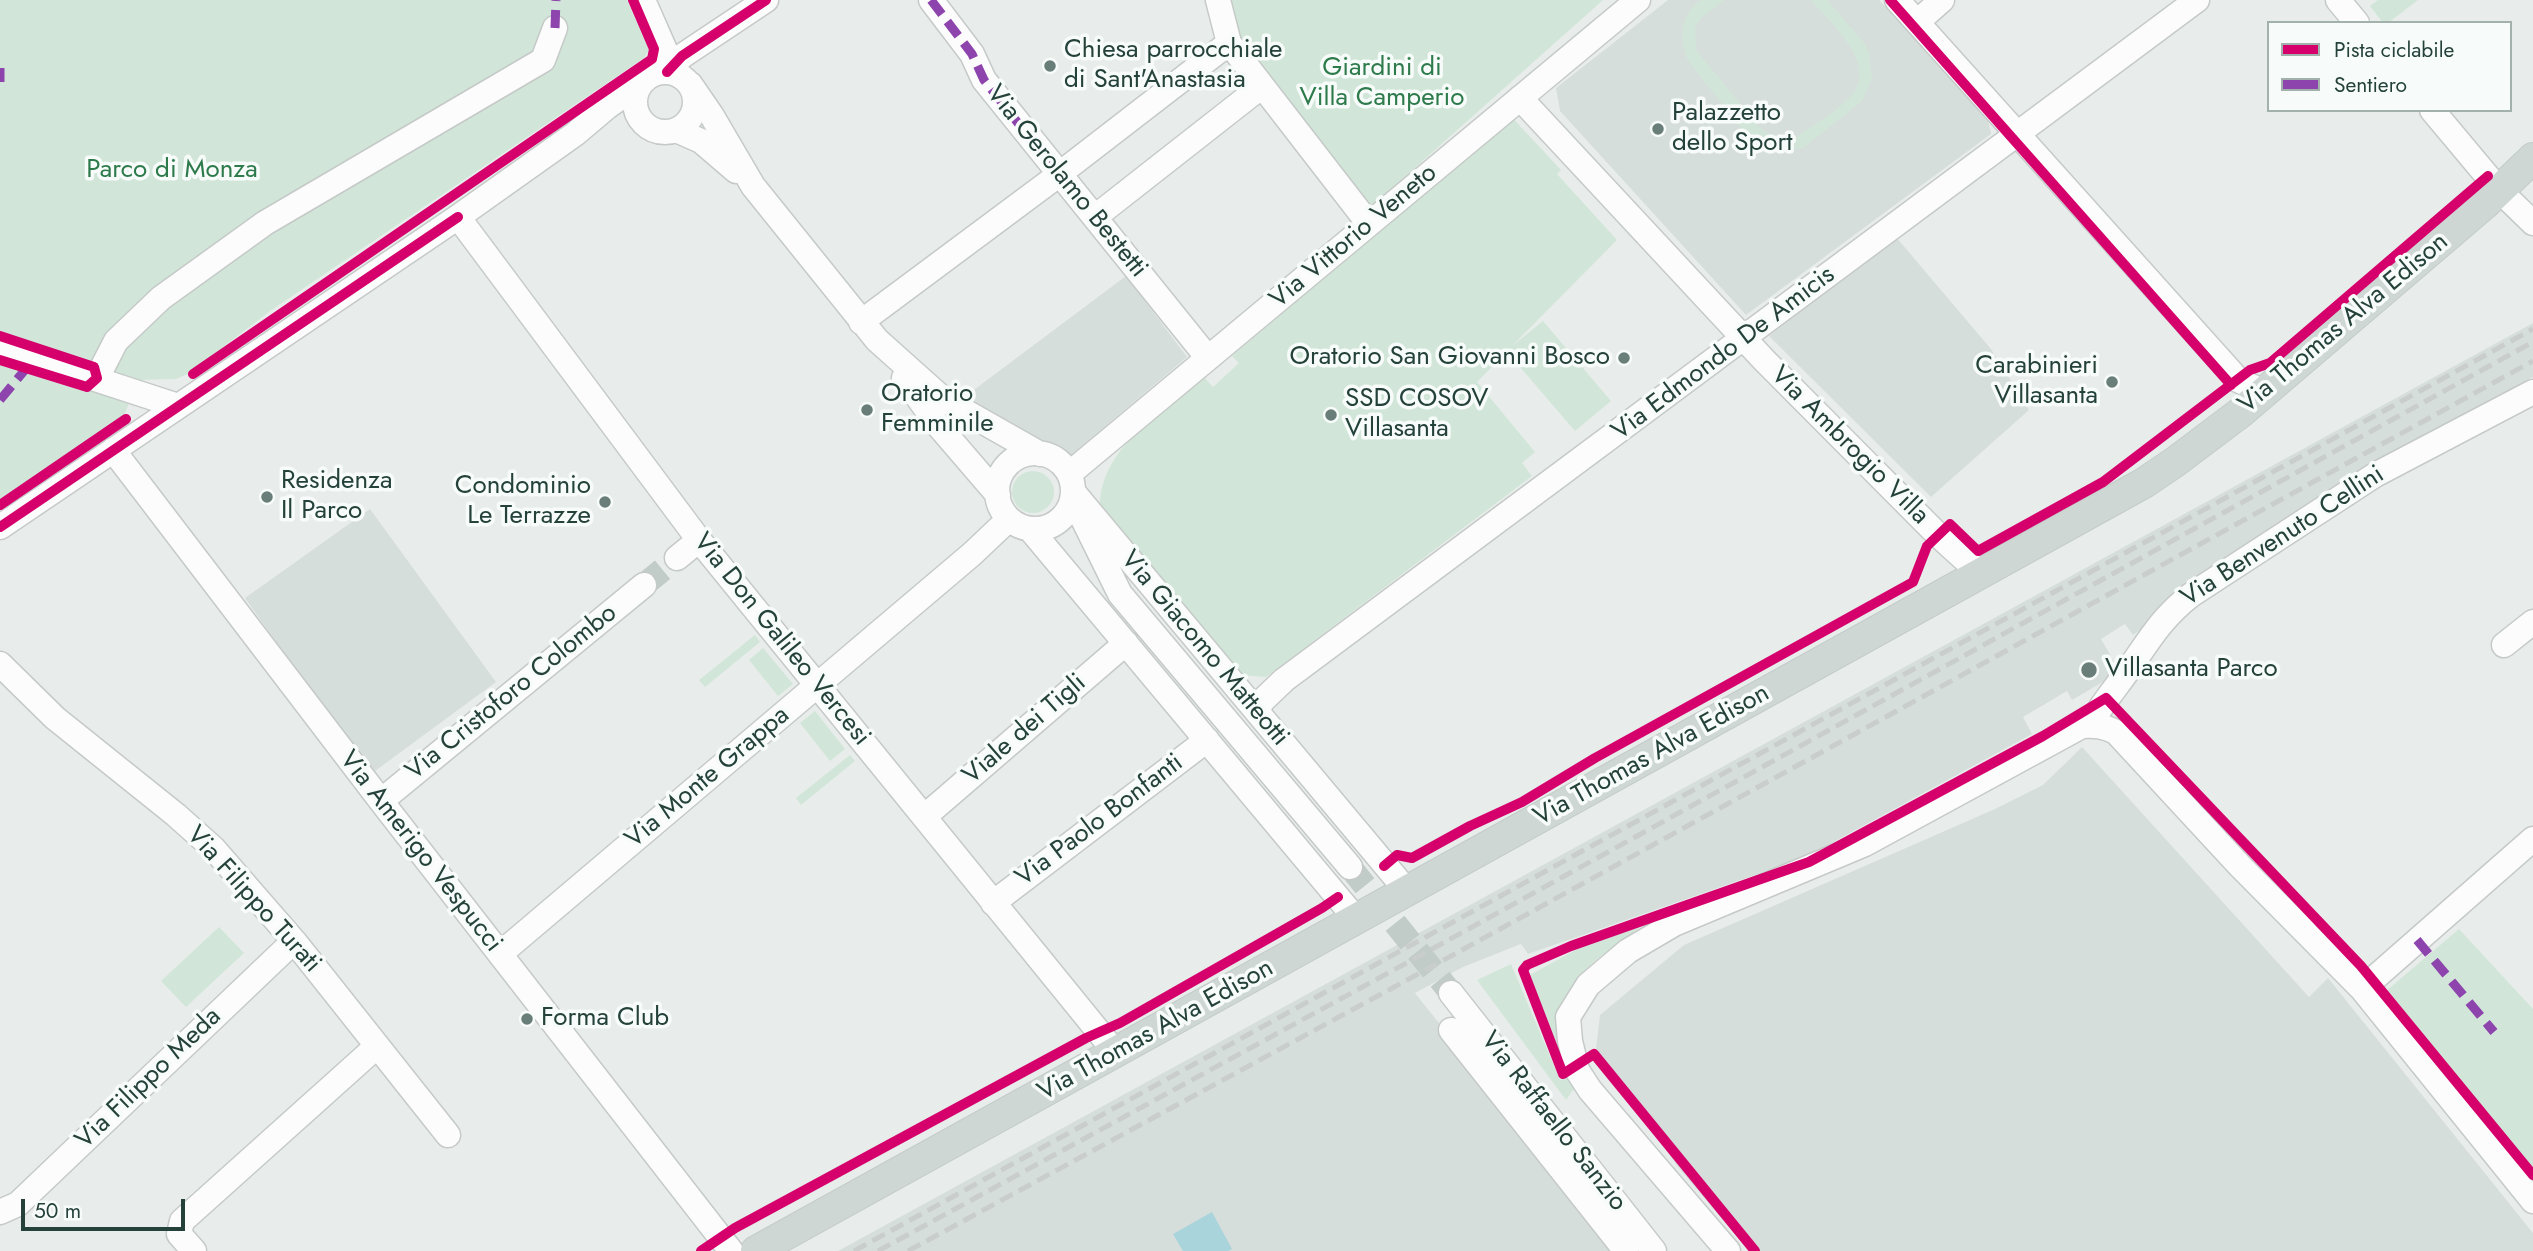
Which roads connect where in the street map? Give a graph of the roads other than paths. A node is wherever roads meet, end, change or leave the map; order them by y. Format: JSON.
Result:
{"nodes":[{"id":1,"x":643,"y":0,"type":"edge"},
{"id":2,"x":766,"y":0,"type":"edge"},
{"id":3,"x":931,"y":0,"type":"edge"},
{"id":4,"x":1218,"y":0,"type":"edge"},
{"id":5,"x":1638,"y":0,"type":"edge"},
{"id":6,"x":1897,"y":0,"type":"edge"},
{"id":7,"x":1942,"y":0,"type":"edge"},
{"id":8,"x":2197,"y":0,"type":"edge"},
{"id":9,"x":2338,"y":0,"type":"edge"},
{"id":10,"x":2355,"y":21,"type":"edge"},
{"id":11,"x":1917,"y":22,"type":"junction"},
{"id":12,"x":555,"y":28,"type":"dead end"},
{"id":13,"x":1229,"y":43,"type":"junction"},
{"id":14,"x":656,"y":76,"type":"junction"},
{"id":15,"x":690,"y":84,"type":"junction"},
{"id":16,"x":1262,"y":86,"type":"junction"},
{"id":17,"x":1520,"y":98,"type":"junction"},
{"id":18,"x":2434,"y":112,"type":"edge"},
{"id":19,"x":650,"y":128,"type":"junction"},
{"id":20,"x":676,"y":130,"type":"junction"},
{"id":21,"x":2016,"y":133,"type":"junction"},
{"id":22,"x":576,"y":134,"type":"junction"},
{"id":23,"x":2533,"y":158,"type":"edge"},
{"id":24,"x":1059,"y":175,"type":"junction"},
{"id":25,"x":753,"y":186,"type":"junction"},
{"id":26,"x":2499,"y":190,"type":"junction"},
{"id":27,"x":458,"y":217,"type":"junction"},
{"id":28,"x":1095,"y":217,"type":"junction"},
{"id":29,"x":2533,"y":223,"type":"edge"},
{"id":30,"x":1369,"y":224,"type":"junction"},
{"id":31,"x":869,"y":331,"type":"junction"},
{"id":32,"x":1745,"y":337,"type":"junction"},
{"id":33,"x":0,"y":348,"type":"edge"},
{"id":34,"x":1208,"y":358,"type":"junction"},
{"id":35,"x":97,"y":378,"type":"junction"},
{"id":36,"x":2264,"y":392,"type":"junction"},
{"id":37,"x":2533,"y":392,"type":"edge"},
{"id":38,"x":178,"y":406,"type":"junction"},
{"id":39,"x":113,"y":450,"type":"junction"},
{"id":40,"x":1040,"y":454,"type":"junction"},
{"id":41,"x":1071,"y":483,"type":"junction"},
{"id":42,"x":998,"y":495,"type":"junction"},
{"id":43,"x":1020,"y":524,"type":"junction"},
{"id":44,"x":0,"y":527,"type":"edge"},
{"id":45,"x":699,"y":540,"type":"junction"},
{"id":46,"x":677,"y":558,"type":"tunnel mouth"},
{"id":47,"x":1981,"y":574,"type":"junction"},
{"id":48,"x":644,"y":585,"type":"tunnel mouth"},
{"id":49,"x":1120,"y":594,"type":"junction"},
{"id":50,"x":2533,"y":622,"type":"edge"},
{"id":51,"x":1126,"y":643,"type":"junction"},
{"id":52,"x":2504,"y":645,"type":"dead end"},
{"id":53,"x":0,"y":664,"type":"edge"},
{"id":54,"x":817,"y":685,"type":"junction"},
{"id":55,"x":1258,"y":713,"type":"junction"},
{"id":56,"x":2091,"y":725,"type":"junction"},
{"id":57,"x":1207,"y":740,"type":"junction"},
{"id":58,"x":381,"y":802,"type":"junction"},
{"id":59,"x":923,"y":817,"type":"junction"},
{"id":60,"x":2533,"y":839,"type":"edge"},
{"id":61,"x":1350,"y":867,"type":"tunnel mouth"},
{"id":62,"x":1406,"y":891,"type":"junction"},
{"id":63,"x":993,"y":903,"type":"junction"},
{"id":64,"x":1356,"y":919,"type":"junction"},
{"id":65,"x":294,"y":941,"type":"junction"},
{"id":66,"x":500,"y":954,"type":"junction"},
{"id":67,"x":2362,"y":989,"type":"junction"},
{"id":68,"x":1451,"y":993,"type":"tunnel mouth"},
{"id":69,"x":1451,"y":1030,"type":"dead end"},
{"id":70,"x":376,"y":1047,"type":"junction"},
{"id":71,"x":1116,"y":1053,"type":"junction"},
{"id":72,"x":449,"y":1135,"type":"dead end"},
{"id":73,"x":2533,"y":1201,"type":"edge"},
{"id":74,"x":0,"y":1212,"type":"edge"},
{"id":75,"x":194,"y":1251,"type":"edge"},
{"id":76,"x":731,"y":1251,"type":"edge"},
{"id":77,"x":756,"y":1251,"type":"edge"},
{"id":78,"x":1626,"y":1251,"type":"edge"},
{"id":79,"x":1654,"y":1251,"type":"edge"},
{"id":80,"x":1728,"y":1251,"type":"edge"}],
"edges":[{"from":1,"to":14,"type":"street"},
{"from":2,"to":14,"type":"street"},
{"from":3,"to":24,"type":"street","name":"Via Gerolamo Bestetti"},
{"from":4,"to":13,"type":"street"},
{"from":5,"to":17,"type":"street","name":"Via Vittorio Veneto"},
{"from":6,"to":11,"type":"street"},
{"from":7,"to":11,"type":"street"},
{"from":8,"to":21,"type":"street","name":"Via Edmondo De Amicis"},
{"from":9,"to":10,"type":"street"},
{"from":11,"to":21,"type":"street"},
{"from":12,"to":35,"type":"street"},
{"from":13,"to":16,"type":"street"},
{"from":13,"to":24,"type":"street"},
{"from":14,"to":15,"type":"street"},
{"from":14,"to":19,"type":"street"},
{"from":14,"to":22,"type":"street"},
{"from":15,"to":20,"type":"street"},
{"from":15,"to":25,"type":"street"},
{"from":16,"to":28,"type":"street"},
{"from":16,"to":30,"type":"street"},
{"from":17,"to":30,"type":"street","name":"Via Vittorio Veneto"},
{"from":17,"to":32,"type":"street","name":"Via Ambrogio Villa"},
{"from":18,"to":26,"type":"street"},
{"from":19,"to":20,"type":"street"},
{"from":19,"to":22,"type":"street"},
{"from":20,"to":25,"type":"street"},
{"from":21,"to":32,"type":"street","name":"Via Edmondo De Amicis"},
{"from":21,"to":36,"type":"street"},
{"from":22,"to":27,"type":"street"},
{"from":23,"to":26,"type":"main road","name":"Via Thomas Alva Edison"},
{"from":24,"to":28,"type":"street","name":"Via Gerolamo Bestetti"},
{"from":24,"to":31,"type":"street"},
{"from":25,"to":31,"type":"street"},
{"from":26,"to":29,"type":"street"},
{"from":26,"to":36,"type":"main road","name":"Via Thomas Alva Edison"},
{"from":27,"to":38,"type":"street"},
{"from":27,"to":45,"type":"street","name":"Via Don Galileo Vercesi"},
{"from":28,"to":34,"type":"street","name":"Via Gerolamo Bestetti"},
{"from":30,"to":34,"type":"street","name":"Via Vittorio Veneto"},
{"from":31,"to":40,"type":"street"},
{"from":31,"to":42,"type":"street"},
{"from":32,"to":47,"type":"street","name":"Via Ambrogio Villa"},
{"from":32,"to":55,"type":"street","name":"Via Edmondo De Amicis"},
{"from":33,"to":35,"type":"street"},
{"from":34,"to":41,"type":"street","name":"Via Vittorio Veneto"},
{"from":35,"to":38,"type":"street"},
{"from":36,"to":47,"type":"main road","name":"Via Thomas Alva Edison"},
{"from":37,"to":56,"type":"street","name":"Via Benvenuto Cellini"},
{"from":38,"to":39,"type":"street"},
{"from":39,"to":44,"type":"street"},
{"from":39,"to":58,"type":"street","name":"Via Amerigo Vespucci"},
{"from":40,"to":41,"type":"street"},
{"from":40,"to":42,"type":"street"},
{"from":41,"to":43,"type":"street"},
{"from":41,"to":49,"type":"street","name":"Via Giacomo Matteotti"},
{"from":41,"to":55,"type":"street","name":"Via Giacomo Matteotti"},
{"from":42,"to":43,"type":"street"},
{"from":43,"to":49,"type":"street","name":"Via Giacomo Matteotti"},
{"from":43,"to":51,"type":"street"},
{"from":43,"to":54,"type":"street","name":"Via Monte Grappa"},
{"from":45,"to":46,"type":"street"},
{"from":45,"to":54,"type":"street","name":"Via Don Galileo Vercesi"},
{"from":47,"to":62,"type":"main road","name":"Via Thomas Alva Edison"},
{"from":48,"to":58,"type":"street","name":"Via Cristoforo Colombo"},
{"from":49,"to":61,"type":"street","name":"Via Giacomo Matteotti"},
{"from":50,"to":52,"type":"street"},
{"from":51,"to":57,"type":"street"},
{"from":51,"to":59,"type":"street","name":"Viale dei Tigli"},
{"from":53,"to":65,"type":"street","name":"Via Filippo Turati"},
{"from":54,"to":59,"type":"street","name":"Via Don Galileo Vercesi"},
{"from":54,"to":66,"type":"street","name":"Via Monte Grappa"},
{"from":55,"to":62,"type":"street","name":"Via Giacomo Matteotti"},
{"from":56,"to":67,"type":"street"},
{"from":56,"to":80,"type":"street"},
{"from":57,"to":63,"type":"street","name":"Via Paolo Bonfanti"},
{"from":57,"to":64,"type":"street"},
{"from":58,"to":66,"type":"street","name":"Via Amerigo Vespucci"},
{"from":59,"to":63,"type":"street","name":"Via Don Galileo Vercesi"},
{"from":60,"to":67,"type":"street"},
{"from":62,"to":64,"type":"main road","name":"Via Thomas Alva Edison"},
{"from":63,"to":71,"type":"street","name":"Via Don Galileo Vercesi"},
{"from":64,"to":71,"type":"main road","name":"Via Thomas Alva Edison"},
{"from":65,"to":70,"type":"street","name":"Via Filippo Turati"},
{"from":65,"to":74,"type":"street","name":"Via Filippo Meda"},
{"from":66,"to":76,"type":"street","name":"Via Amerigo Vespucci"},
{"from":67,"to":73,"type":"street"},
{"from":68,"to":79,"type":"street","name":"Via Raffaello Sanzio"},
{"from":69,"to":78,"type":"street","name":"Via Raffaello Sanzio"},
{"from":70,"to":72,"type":"street","name":"Via Filippo Turati"},
{"from":70,"to":75,"type":"street"},
{"from":71,"to":77,"type":"main road","name":"Via Thomas Alva Edison"}]}
